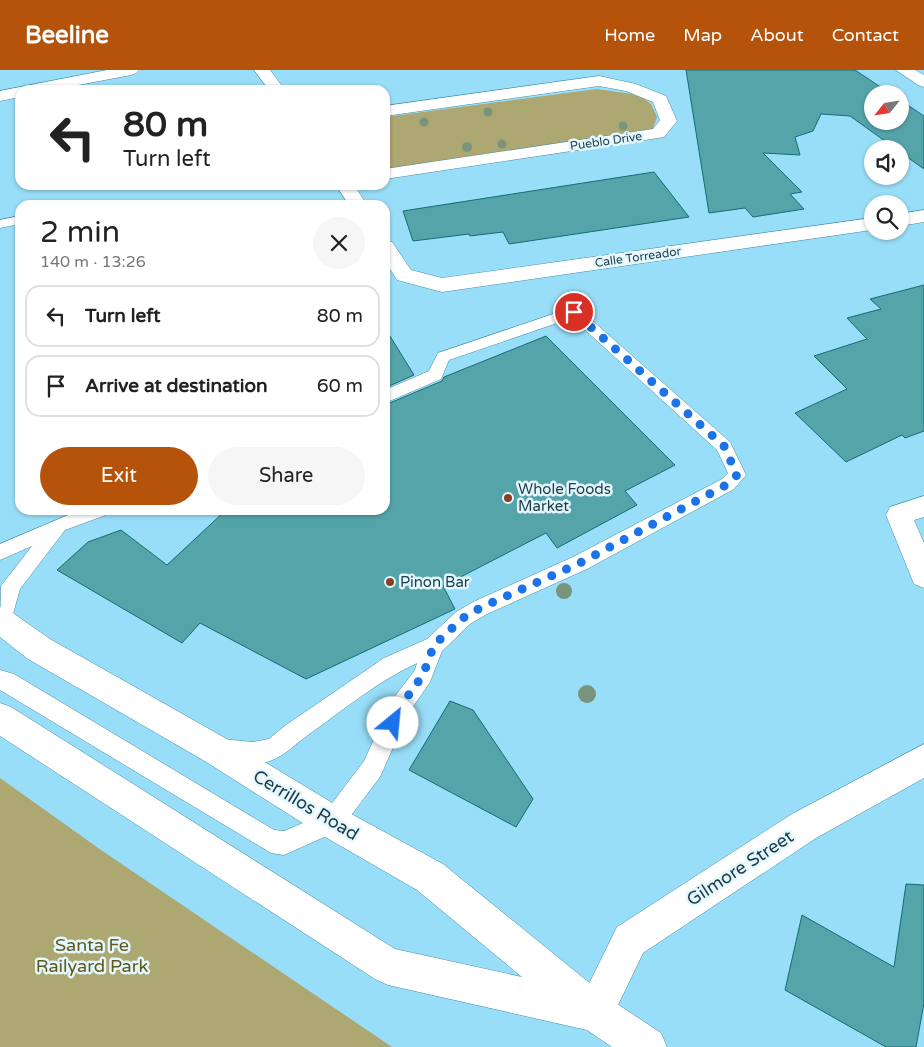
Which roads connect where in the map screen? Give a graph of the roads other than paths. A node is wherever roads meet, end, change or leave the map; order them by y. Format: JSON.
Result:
{"nodes":[{"id":1,"x":131,"y":70,"type":"edge"},
{"id":2,"x":262,"y":70,"type":"edge"},
{"id":3,"x":904,"y":70,"type":"edge"},
{"id":4,"x":924,"y":82,"type":"edge"},
{"id":5,"x":54,"y":85,"type":"edge"},
{"id":6,"x":273,"y":85,"type":"edge"},
{"id":7,"x":15,"y":93,"type":"edge"},
{"id":8,"x":0,"y":96,"type":"edge"},
{"id":9,"x":390,"y":110,"type":"edge"},
{"id":10,"x":390,"y":173,"type":"edge"},
{"id":11,"x":924,"y":216,"type":"edge"},
{"id":12,"x":909,"y":218,"type":"edge"},
{"id":13,"x":15,"y":221,"type":"edge"},
{"id":14,"x":0,"y":224,"type":"edge"},
{"id":15,"x":864,"y":225,"type":"edge"},
{"id":16,"x":390,"y":254,"type":"edge"},
{"id":17,"x":390,"y":394,"type":"edge"},
{"id":18,"x":924,"y":506,"type":"edge"},
{"id":19,"x":87,"y":515,"type":"edge"},
{"id":20,"x":59,"y":526,"type":"junction"},
{"id":21,"x":0,"y":552,"type":"edge"},
{"id":22,"x":924,"y":576,"type":"edge"},
{"id":23,"x":1,"y":621,"type":"edge"},
{"id":24,"x":434,"y":645,"type":"junction"},
{"id":25,"x":0,"y":680,"type":"edge"},
{"id":26,"x":0,"y":718,"type":"edge"},
{"id":27,"x":214,"y":749,"type":"junction"},
{"id":28,"x":924,"y":760,"type":"edge"},
{"id":29,"x":332,"y":822,"type":"junction"},
{"id":30,"x":594,"y":1012,"type":"junction"},
{"id":31,"x":647,"y":1047,"type":"edge"}],
"edges":[{"from":1,"to":5,"type":"street"},
{"from":2,"to":6,"type":"street"},
{"from":3,"to":4,"type":"street"},
{"from":7,"to":8,"type":"street"},
{"from":9,"to":10,"type":"street","name":"Pueblo Drive"},
{"from":11,"to":12,"type":"street"},
{"from":13,"to":14,"type":"lane"},
{"from":15,"to":16,"type":"street","name":"Calle Torreador"},
{"from":17,"to":24,"type":"lane"},
{"from":18,"to":22,"type":"street"},
{"from":19,"to":20,"type":"lane"},
{"from":20,"to":21,"type":"lane"},
{"from":20,"to":23,"type":"lane"},
{"from":23,"to":27,"type":"street","name":"Cerrillos Road"},
{"from":24,"to":27,"type":"lane"},
{"from":24,"to":29,"type":"lane"},
{"from":25,"to":29,"type":"lane"},
{"from":26,"to":30,"type":"street","name":"Cerrillos Road"},
{"from":27,"to":29,"type":"street","name":"Cerrillos Road"},
{"from":28,"to":30,"type":"street","name":"Gilmore Street"},
{"from":29,"to":30,"type":"street","name":"Cerrillos Road"},
{"from":30,"to":31,"type":"street","name":"Cerrillos Road"}]}
